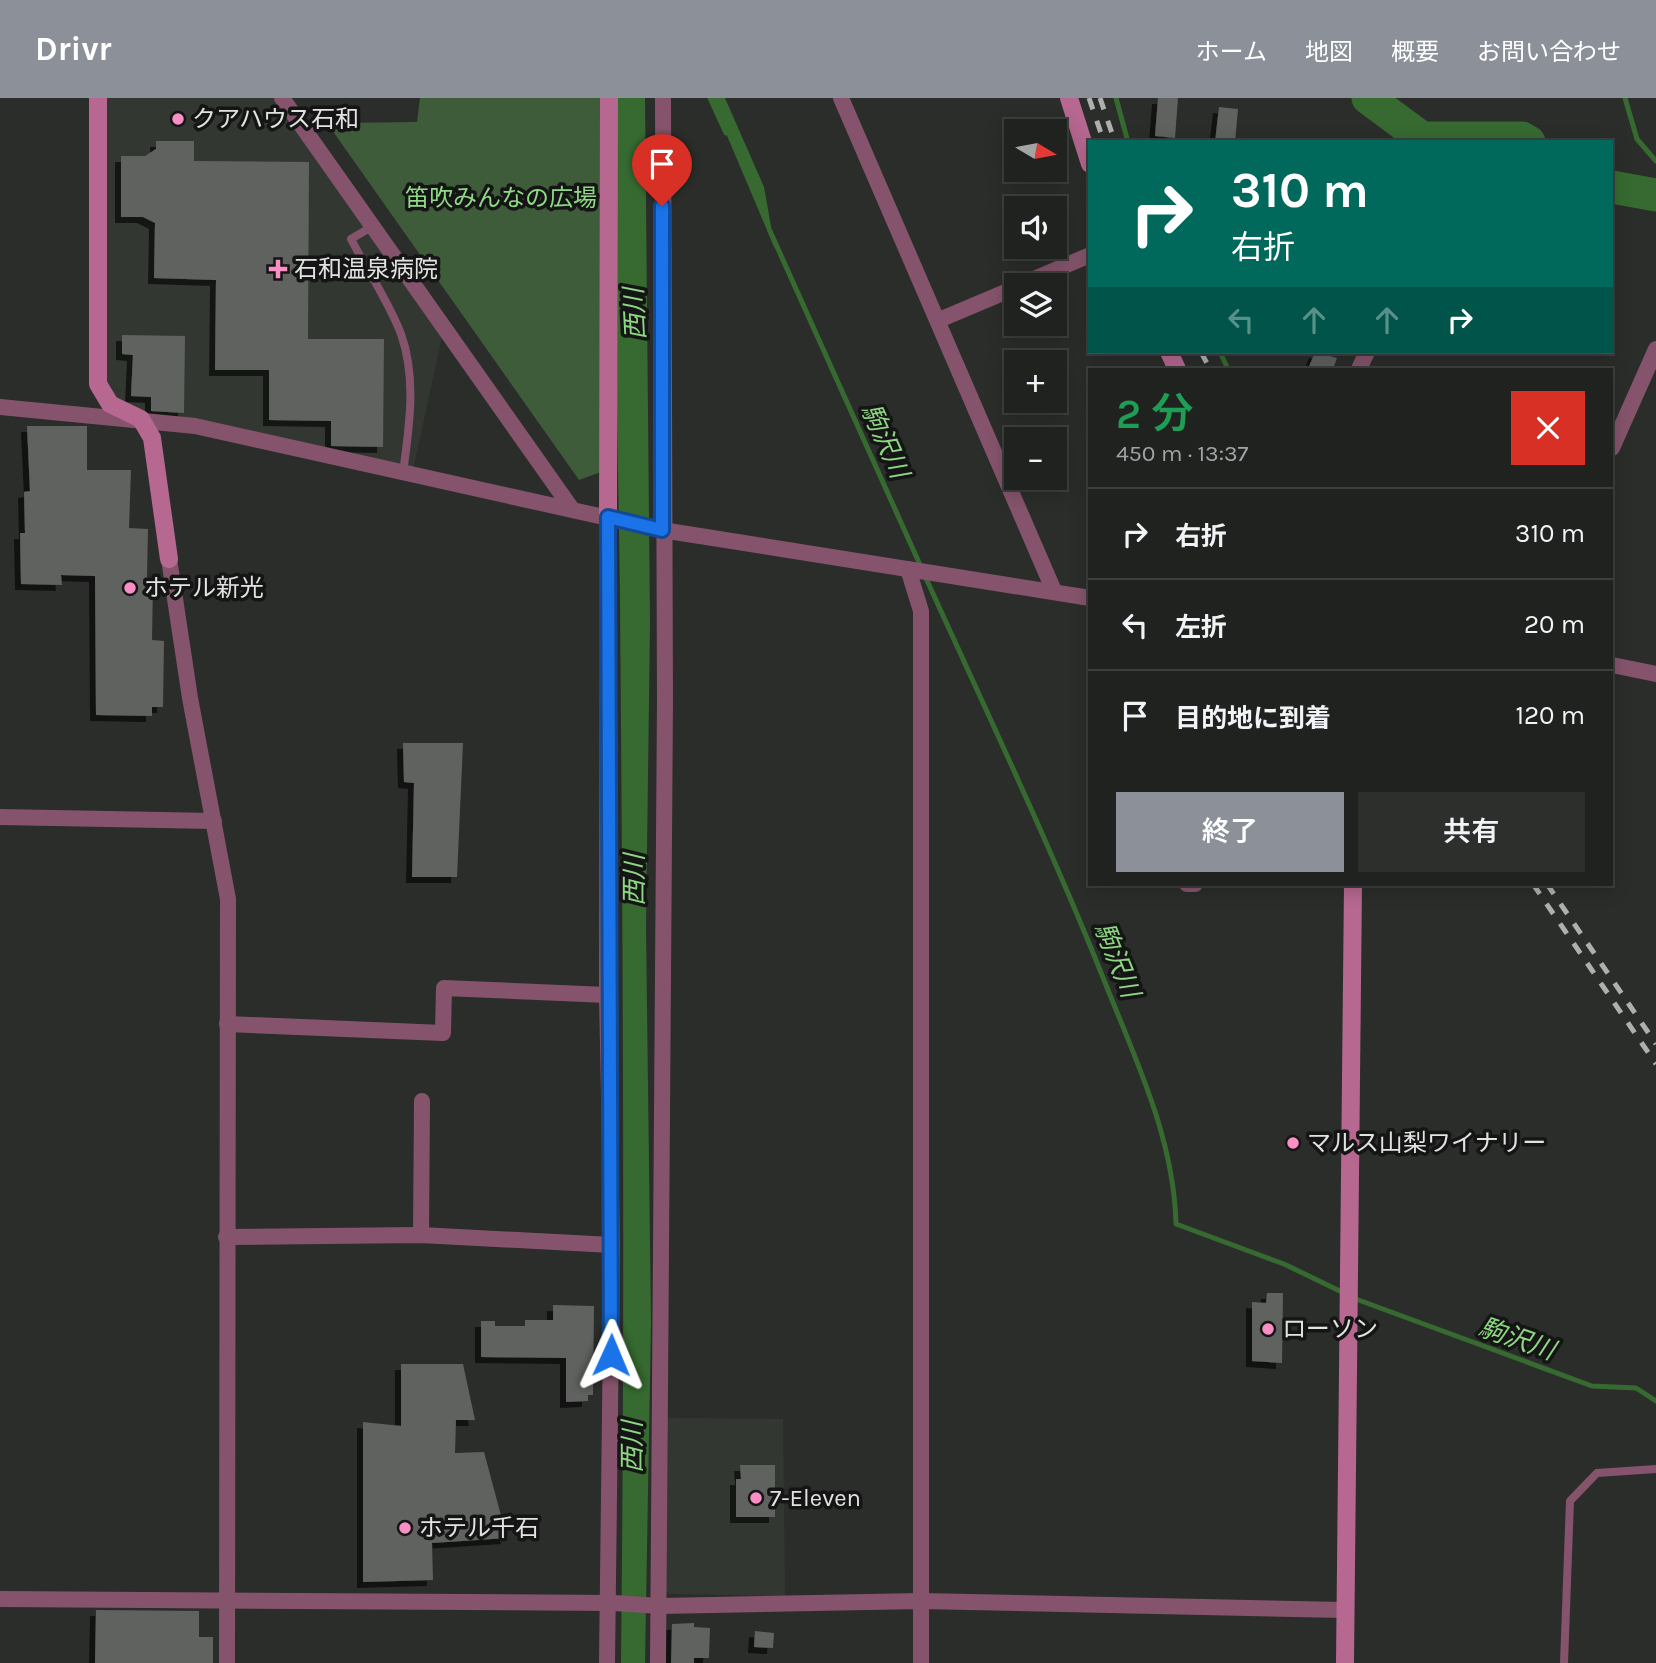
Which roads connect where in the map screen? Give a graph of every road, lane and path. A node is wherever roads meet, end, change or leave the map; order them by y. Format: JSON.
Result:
{"nodes":[{"id":1,"x":98,"y":98,"type":"edge"},
{"id":2,"x":282,"y":98,"type":"edge"},
{"id":3,"x":609,"y":98,"type":"edge"},
{"id":4,"x":663,"y":98,"type":"edge"},
{"id":5,"x":841,"y":98,"type":"edge"},
{"id":6,"x":1069,"y":98,"type":"edge"},
{"id":7,"x":1088,"y":158,"type":"edge"},
{"id":8,"x":373,"y":226,"type":"junction"},
{"id":9,"x":1088,"y":256,"type":"edge"},
{"id":10,"x":1048,"y":273,"type":"edge"},
{"id":11,"x":1004,"y":292,"type":"edge"},
{"id":12,"x":939,"y":320,"type":"junction"},
{"id":13,"x":1656,"y":349,"type":"edge"},
{"id":14,"x":0,"y":407,"type":"edge"},
{"id":15,"x":141,"y":419,"type":"junction"},
{"id":16,"x":1613,"y":446,"type":"edge"},
{"id":17,"x":403,"y":473,"type":"junction"},
{"id":18,"x":572,"y":509,"type":"junction"},
{"id":19,"x":612,"y":519,"type":"junction"},
{"id":20,"x":656,"y":529,"type":"junction"},
{"id":21,"x":169,"y":559,"type":"joint"},
{"id":22,"x":909,"y":569,"type":"junction"},
{"id":23,"x":1054,"y":591,"type":"junction"},
{"id":24,"x":1088,"y":598,"type":"edge"},
{"id":25,"x":1613,"y":665,"type":"edge"},
{"id":26,"x":1656,"y":674,"type":"edge"},
{"id":27,"x":0,"y":817,"type":"edge"},
{"id":28,"x":214,"y":821,"type":"junction"},
{"id":29,"x":1353,"y":886,"type":"edge"},
{"id":30,"x":607,"y":995,"type":"junction"},
{"id":31,"x":227,"y":1024,"type":"junction"},
{"id":32,"x":422,"y":1101,"type":"dead end"},
{"id":33,"x":421,"y":1235,"type":"junction"},
{"id":34,"x":226,"y":1237,"type":"junction"},
{"id":35,"x":612,"y":1245,"type":"junction"},
{"id":36,"x":1656,"y":1469,"type":"edge"},
{"id":37,"x":0,"y":1599,"type":"edge"},
{"id":38,"x":228,"y":1599,"type":"junction"},
{"id":39,"x":921,"y":1601,"type":"junction"},
{"id":40,"x":611,"y":1603,"type":"junction"},
{"id":41,"x":654,"y":1606,"type":"junction"},
{"id":42,"x":1345,"y":1611,"type":"junction"},
{"id":43,"x":227,"y":1663,"type":"edge"},
{"id":44,"x":607,"y":1663,"type":"edge"},
{"id":45,"x":659,"y":1663,"type":"edge"},
{"id":46,"x":921,"y":1663,"type":"edge"},
{"id":47,"x":1345,"y":1663,"type":"edge"},
{"id":48,"x":1564,"y":1663,"type":"edge"}],
"edges":[{"from":1,"to":15,"type":"street"},
{"from":2,"to":8,"type":"street"},
{"from":3,"to":19,"type":"street"},
{"from":4,"to":20,"type":"street"},
{"from":5,"to":12,"type":"street"},
{"from":6,"to":7,"type":"street"},
{"from":8,"to":17,"type":"lane"},
{"from":8,"to":18,"type":"street"},
{"from":9,"to":10,"type":"street"},
{"from":11,"to":12,"type":"street"},
{"from":12,"to":23,"type":"street"},
{"from":13,"to":16,"type":"street"},
{"from":14,"to":15,"type":"street"},
{"from":15,"to":17,"type":"street"},
{"from":15,"to":21,"type":"street"},
{"from":17,"to":18,"type":"street"},
{"from":18,"to":19,"type":"street"},
{"from":19,"to":20,"type":"street"},
{"from":19,"to":30,"type":"street"},
{"from":20,"to":22,"type":"street"},
{"from":20,"to":41,"type":"street"},
{"from":21,"to":28,"type":"street"},
{"from":22,"to":23,"type":"street"},
{"from":22,"to":39,"type":"street"},
{"from":23,"to":24,"type":"street"},
{"from":25,"to":26,"type":"street"},
{"from":27,"to":28,"type":"street"},
{"from":28,"to":31,"type":"street"},
{"from":29,"to":42,"type":"street"},
{"from":30,"to":31,"type":"street"},
{"from":30,"to":35,"type":"street"},
{"from":31,"to":34,"type":"street"},
{"from":32,"to":33,"type":"street"},
{"from":33,"to":34,"type":"street"},
{"from":33,"to":35,"type":"street"},
{"from":34,"to":38,"type":"street"},
{"from":35,"to":40,"type":"street"},
{"from":36,"to":48,"type":"lane"},
{"from":37,"to":38,"type":"street"},
{"from":38,"to":40,"type":"street"},
{"from":38,"to":43,"type":"street"},
{"from":39,"to":41,"type":"street"},
{"from":39,"to":42,"type":"street"},
{"from":39,"to":46,"type":"street"},
{"from":40,"to":41,"type":"street"},
{"from":40,"to":44,"type":"street"},
{"from":41,"to":45,"type":"street"},
{"from":42,"to":47,"type":"street"}]}
